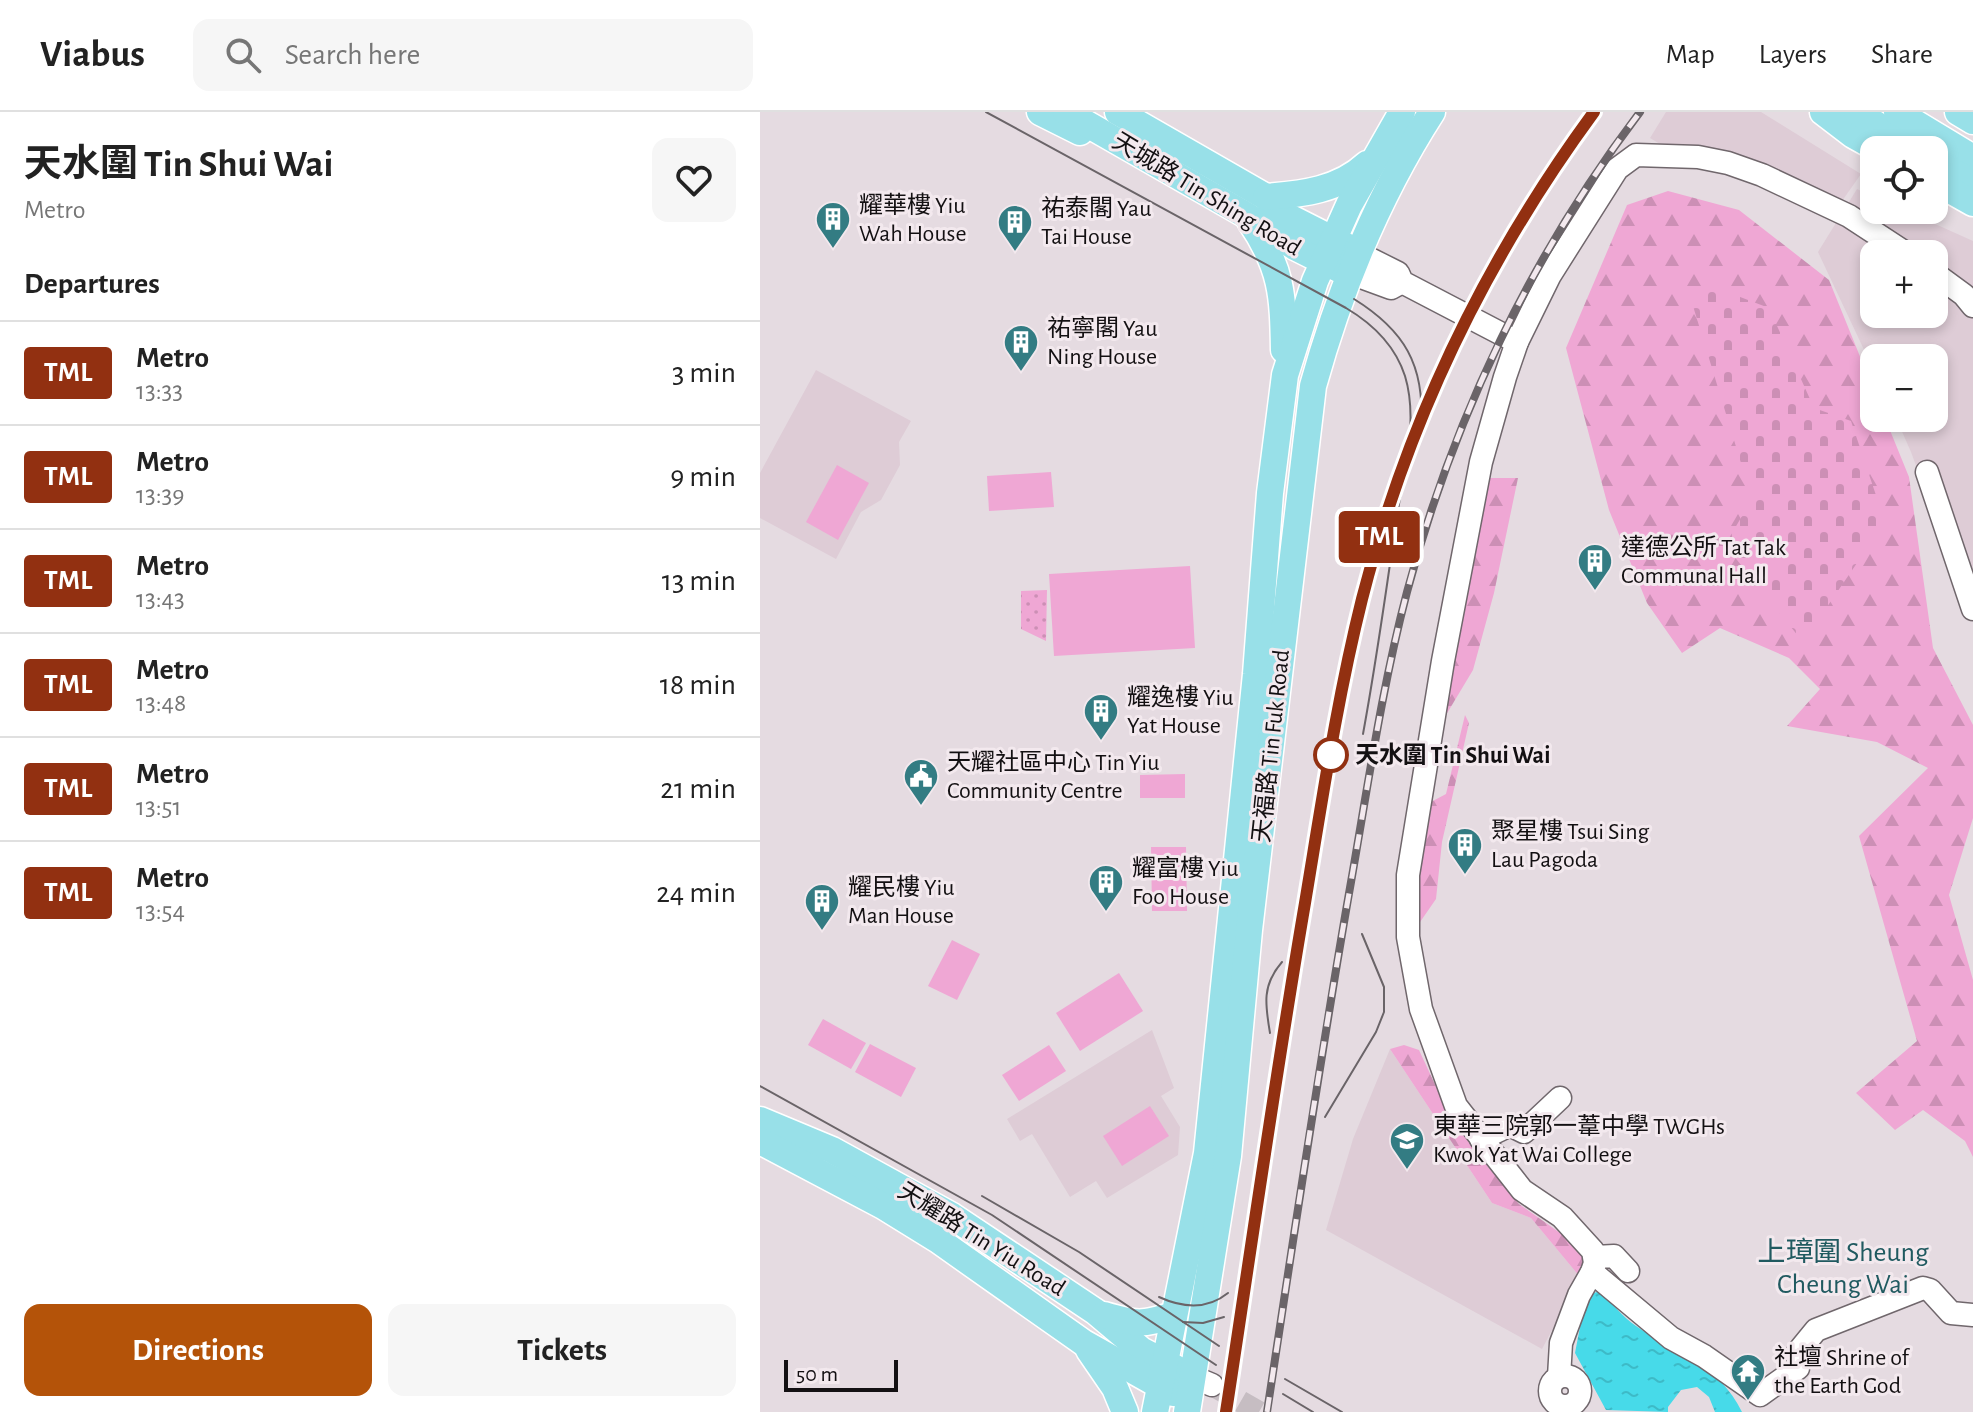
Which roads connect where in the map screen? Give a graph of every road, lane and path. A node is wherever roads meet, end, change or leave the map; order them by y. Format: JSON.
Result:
{"nodes":[{"id":1,"x":1040,"y":112,"type":"edge"},
{"id":2,"x":1066,"y":112,"type":"edge"},
{"id":3,"x":1118,"y":112,"type":"edge"},
{"id":4,"x":1402,"y":112,"type":"edge"},
{"id":5,"x":1432,"y":112,"type":"edge"},
{"id":6,"x":1823,"y":112,"type":"edge"},
{"id":7,"x":1857,"y":112,"type":"edge"},
{"id":8,"x":1897,"y":112,"type":"edge"},
{"id":9,"x":1958,"y":112,"type":"edge"},
{"id":10,"x":1973,"y":121,"type":"edge"},
{"id":11,"x":1894,"y":136,"type":"edge"},
{"id":12,"x":1860,"y":139,"type":"edge"},
{"id":13,"x":1376,"y":155,"type":"junction"},
{"id":14,"x":1973,"y":158,"type":"edge"},
{"id":15,"x":1149,"y":161,"type":"junction"},
{"id":16,"x":1948,"y":169,"type":"edge"},
{"id":17,"x":1973,"y":183,"type":"edge"},
{"id":18,"x":1948,"y":189,"type":"edge"},
{"id":19,"x":1266,"y":197,"type":"junction"},
{"id":20,"x":1973,"y":203,"type":"edge"},
{"id":21,"x":1246,"y":215,"type":"junction"},
{"id":22,"x":1886,"y":240,"type":"edge"},
{"id":23,"x":1329,"y":251,"type":"junction"},
{"id":24,"x":1354,"y":263,"type":"junction"},
{"id":25,"x":1948,"y":283,"type":"edge"},
{"id":26,"x":1973,"y":306,"type":"edge"},
{"id":27,"x":1517,"y":342,"type":"junction"},
{"id":28,"x":1285,"y":375,"type":"junction"},
{"id":29,"x":1927,"y":472,"type":"dead end"},
{"id":30,"x":1973,"y":609,"type":"edge"},
{"id":31,"x":1560,"y":1098,"type":"dead end"},
{"id":32,"x":760,"y":1120,"type":"edge"},
{"id":33,"x":1481,"y":1139,"type":"junction"},
{"id":34,"x":760,"y":1141,"type":"edge"},
{"id":35,"x":1594,"y":1264,"type":"junction"},
{"id":36,"x":1628,"y":1271,"type":"dead end"},
{"id":37,"x":1096,"y":1312,"type":"junction"},
{"id":38,"x":1174,"y":1315,"type":"junction"},
{"id":39,"x":1973,"y":1315,"type":"edge"},
{"id":40,"x":1084,"y":1343,"type":"junction"},
{"id":41,"x":1162,"y":1374,"type":"junction"},
{"id":42,"x":1197,"y":1398,"type":"edge"},
{"id":43,"x":1570,"y":1408,"type":"edge"},
{"id":44,"x":1125,"y":1412,"type":"edge"},
{"id":45,"x":1155,"y":1412,"type":"edge"}],
"edges":[{"from":1,"to":15,"type":"main road"},
{"from":2,"to":15,"type":"main road","name":"天城路 Tin Shing Road"},
{"from":3,"to":19,"type":"main road","name":"天城路 Tin Shing Road"},
{"from":4,"to":13,"type":"main road","name":"天福路 Tin Fuk Road"},
{"from":5,"to":24,"type":"main road","name":"天福路 Tin Fuk Road"},
{"from":6,"to":12,"type":"main road"},
{"from":7,"to":11,"type":"main road"},
{"from":8,"to":14,"type":"main road"},
{"from":9,"to":10,"type":"main road"},
{"from":13,"to":19,"type":"main road"},
{"from":13,"to":23,"type":"main road","name":"天福路 Tin Fuk Road"},
{"from":15,"to":21,"type":"main road","name":"天城路 Tin Shing Road"},
{"from":16,"to":17,"type":"main road"},
{"from":18,"to":20,"type":"main road"},
{"from":19,"to":23,"type":"main road","name":"天城路 Tin Shing Road"},
{"from":21,"to":23,"type":"main road","name":"天城路 Tin Shing Road"},
{"from":21,"to":28,"type":"main road"},
{"from":22,"to":27,"type":"street"},
{"from":23,"to":24,"type":"main road","name":"天城路 Tin Shing Road"},
{"from":23,"to":28,"type":"main road","name":"天福路 Tin Fuk Road"},
{"from":24,"to":27,"type":"street"},
{"from":24,"to":42,"type":"main road","name":"天福路 Tin Fuk Road"},
{"from":25,"to":26,"type":"street"},
{"from":27,"to":33,"type":"street"},
{"from":28,"to":38,"type":"main road","name":"天福路 Tin Fuk Road"},
{"from":29,"to":30,"type":"street"},
{"from":31,"to":33,"type":"street"},
{"from":32,"to":37,"type":"main road","name":"天耀路 Tin Yiu Road"},
{"from":33,"to":35,"type":"street"},
{"from":34,"to":40,"type":"main road","name":"天耀路 Tin Yiu Road"},
{"from":35,"to":36,"type":"street"},
{"from":35,"to":39,"type":"street"},
{"from":35,"to":43,"type":"street"},
{"from":37,"to":38,"type":"main road"},
{"from":37,"to":41,"type":"main road","name":"天耀路 Tin Yiu Road"},
{"from":38,"to":41,"type":"main road","name":"天福路 Tin Fuk Road"},
{"from":40,"to":41,"type":"main road","name":"天耀路 Tin Yiu Road"},
{"from":40,"to":44,"type":"main road"},
{"from":41,"to":42,"type":"main road","name":"天耀路 Tin Yiu Road"},
{"from":41,"to":45,"type":"main road","name":"天福路 Tin Fuk Road"}]}
